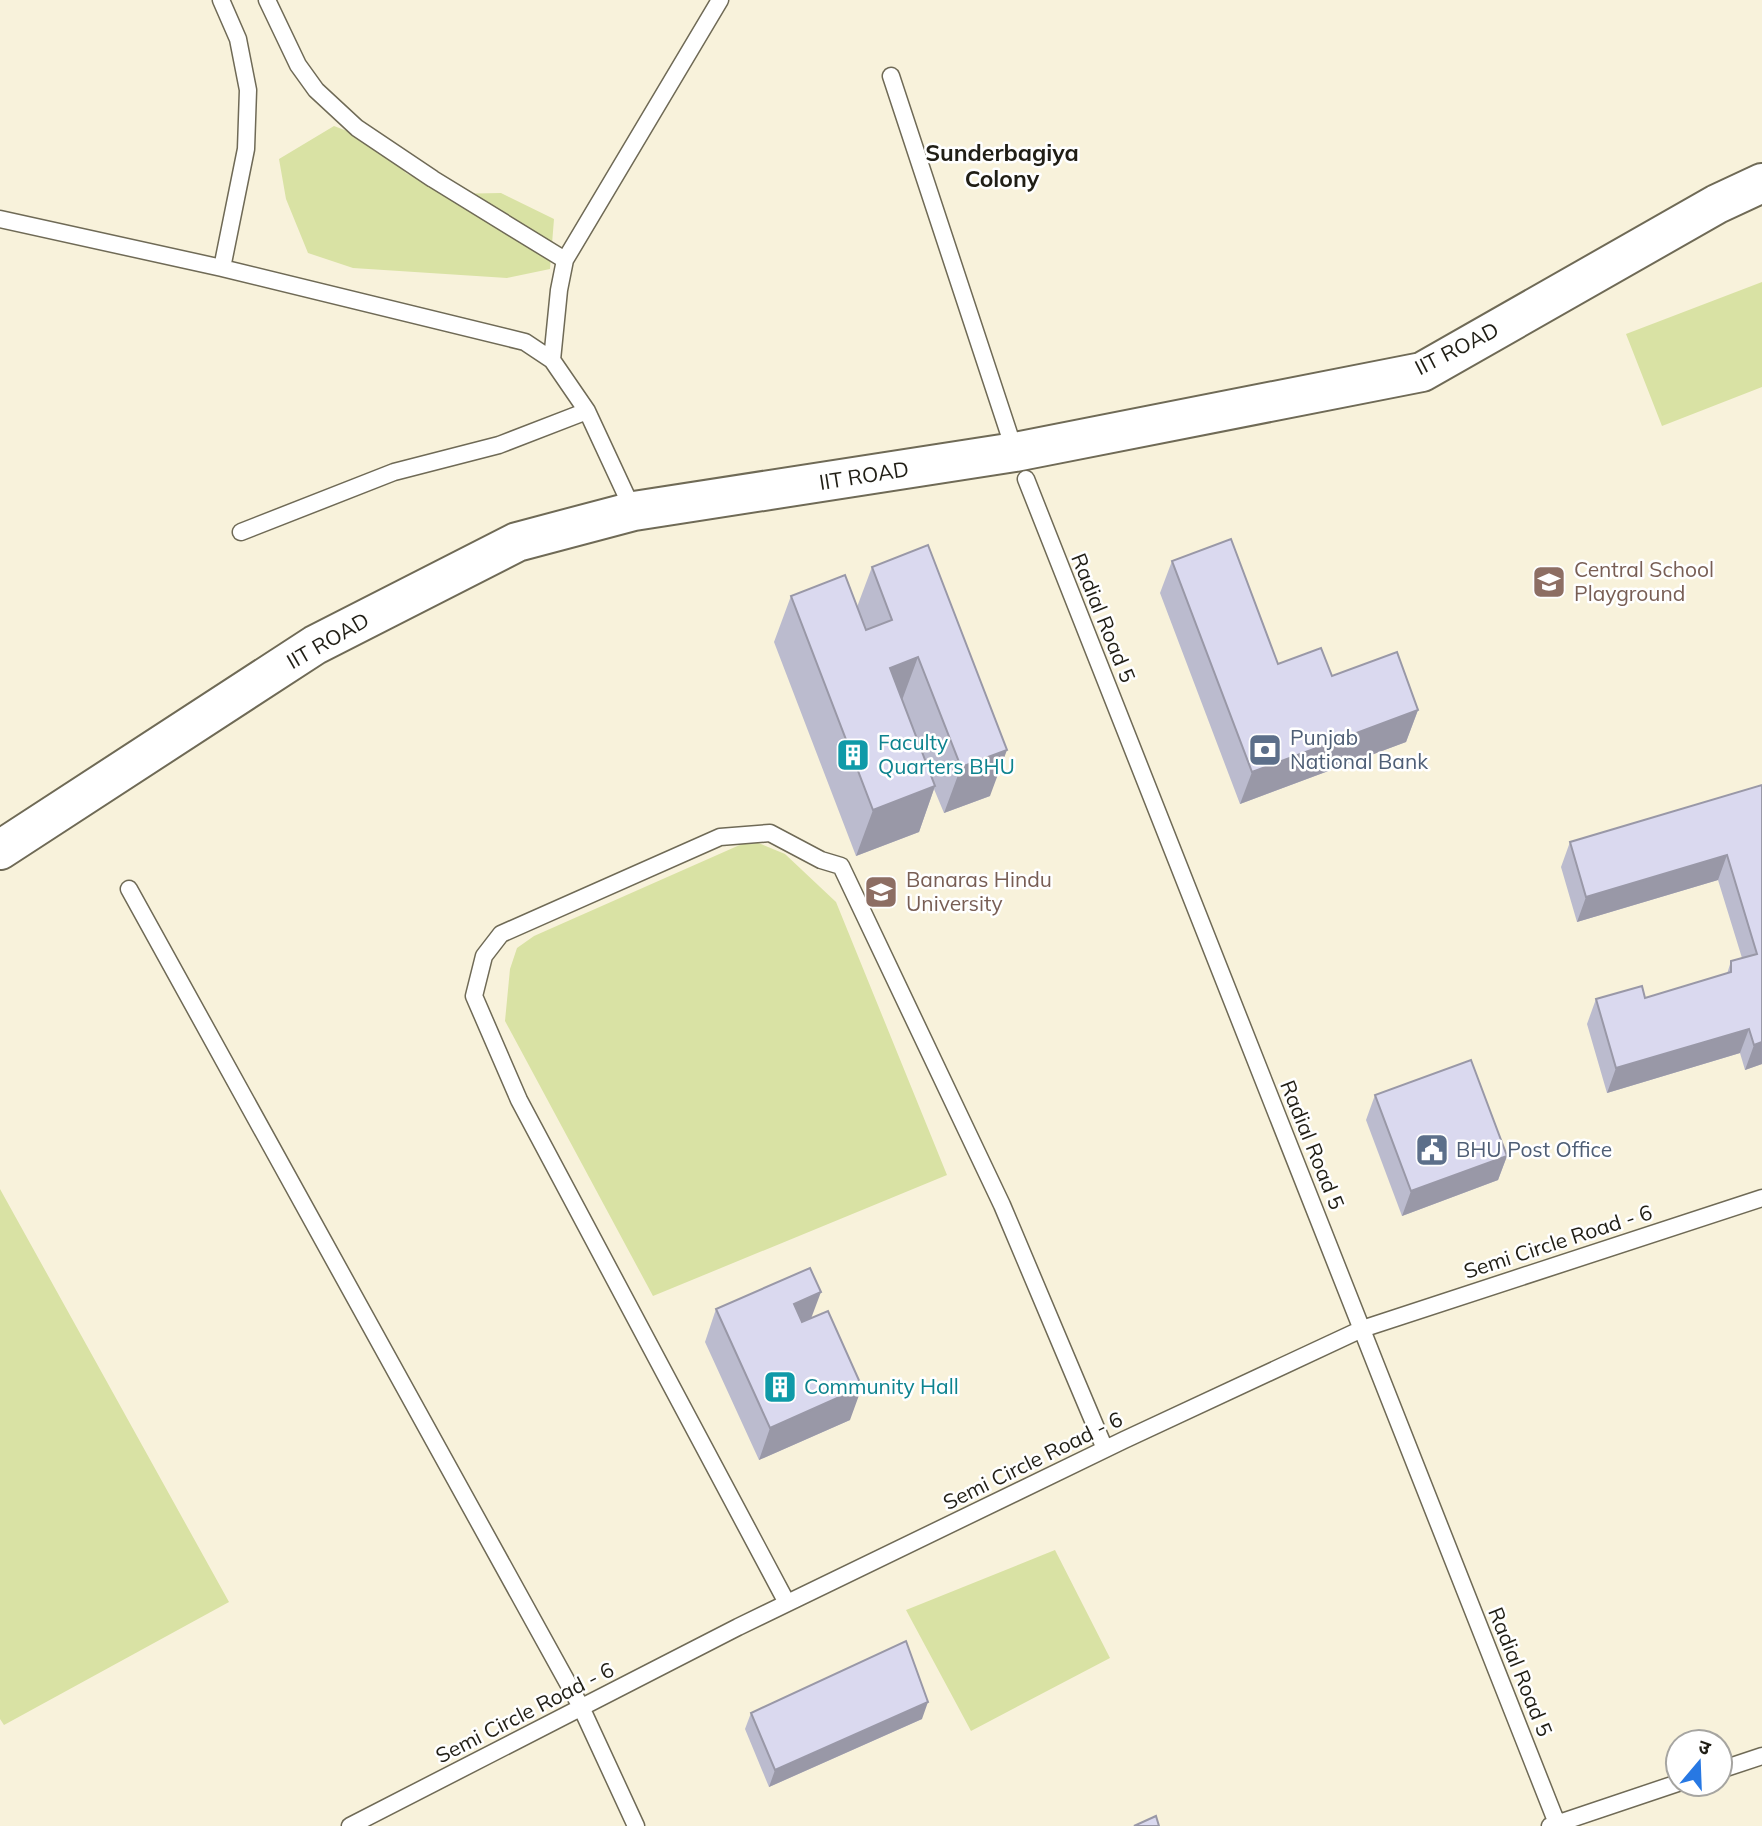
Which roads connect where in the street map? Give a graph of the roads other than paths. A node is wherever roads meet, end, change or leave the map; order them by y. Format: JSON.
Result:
{"nodes":[{"id":1,"x":221,"y":0,"type":"edge"},
{"id":2,"x":267,"y":0,"type":"edge"},
{"id":3,"x":720,"y":0,"type":"edge"},
{"id":4,"x":891,"y":76,"type":"dead end"},
{"id":5,"x":1762,"y":183,"type":"edge"},
{"id":6,"x":0,"y":219,"type":"edge"},
{"id":7,"x":565,"y":260,"type":"junction"},
{"id":8,"x":222,"y":268,"type":"junction"},
{"id":9,"x":552,"y":360,"type":"junction"},
{"id":10,"x":587,"y":411,"type":"junction"},
{"id":11,"x":1021,"y":466,"type":"junction"},
{"id":12,"x":634,"y":512,"type":"junction"},
{"id":13,"x":241,"y":532,"type":"dead end"},
{"id":14,"x":0,"y":850,"type":"edge"},
{"id":15,"x":129,"y":889,"type":"dead end"},
{"id":16,"x":1762,"y":1198,"type":"edge"},
{"id":17,"x":1362,"y":1329,"type":"junction"},
{"id":18,"x":1105,"y":1449,"type":"junction"},
{"id":19,"x":786,"y":1604,"type":"junction"},
{"id":20,"x":581,"y":1707,"type":"junction"},
{"id":21,"x":1762,"y":1756,"type":"edge"},
{"id":22,"x":1734,"y":1765,"type":"edge"},
{"id":23,"x":1664,"y":1788,"type":"edge"},
{"id":24,"x":1555,"y":1825,"type":"edge"},
{"id":25,"x":350,"y":1826,"type":"edge"},
{"id":26,"x":636,"y":1826,"type":"edge"}],
"edges":[{"from":1,"to":8,"type":"lane"},
{"from":2,"to":7,"type":"lane"},
{"from":3,"to":7,"type":"lane"},
{"from":4,"to":11,"type":"lane","name":"Radial Road 5"},
{"from":5,"to":11,"type":"street","name":"IIT ROAD"},
{"from":6,"to":8,"type":"lane"},
{"from":7,"to":9,"type":"lane"},
{"from":8,"to":9,"type":"lane"},
{"from":9,"to":10,"type":"lane"},
{"from":10,"to":12,"type":"lane"},
{"from":10,"to":13,"type":"lane"},
{"from":11,"to":12,"type":"street","name":"IIT ROAD"},
{"from":11,"to":17,"type":"lane","name":"Radial Road 5"},
{"from":12,"to":14,"type":"street","name":"IIT ROAD"},
{"from":15,"to":20,"type":"lane"},
{"from":16,"to":17,"type":"lane","name":"Semi Circle Road - 6"},
{"from":17,"to":18,"type":"lane","name":"Semi Circle Road - 6"},
{"from":17,"to":24,"type":"lane","name":"Radial Road 5"},
{"from":18,"to":19,"type":"lane","name":"Semi Circle Road - 6"},
{"from":18,"to":19,"type":"lane"},
{"from":19,"to":20,"type":"lane","name":"Semi Circle Road - 6"},
{"from":20,"to":25,"type":"lane","name":"Semi Circle Road - 6"},
{"from":20,"to":26,"type":"lane"},
{"from":21,"to":22,"type":"lane"},
{"from":23,"to":24,"type":"lane"}]}
